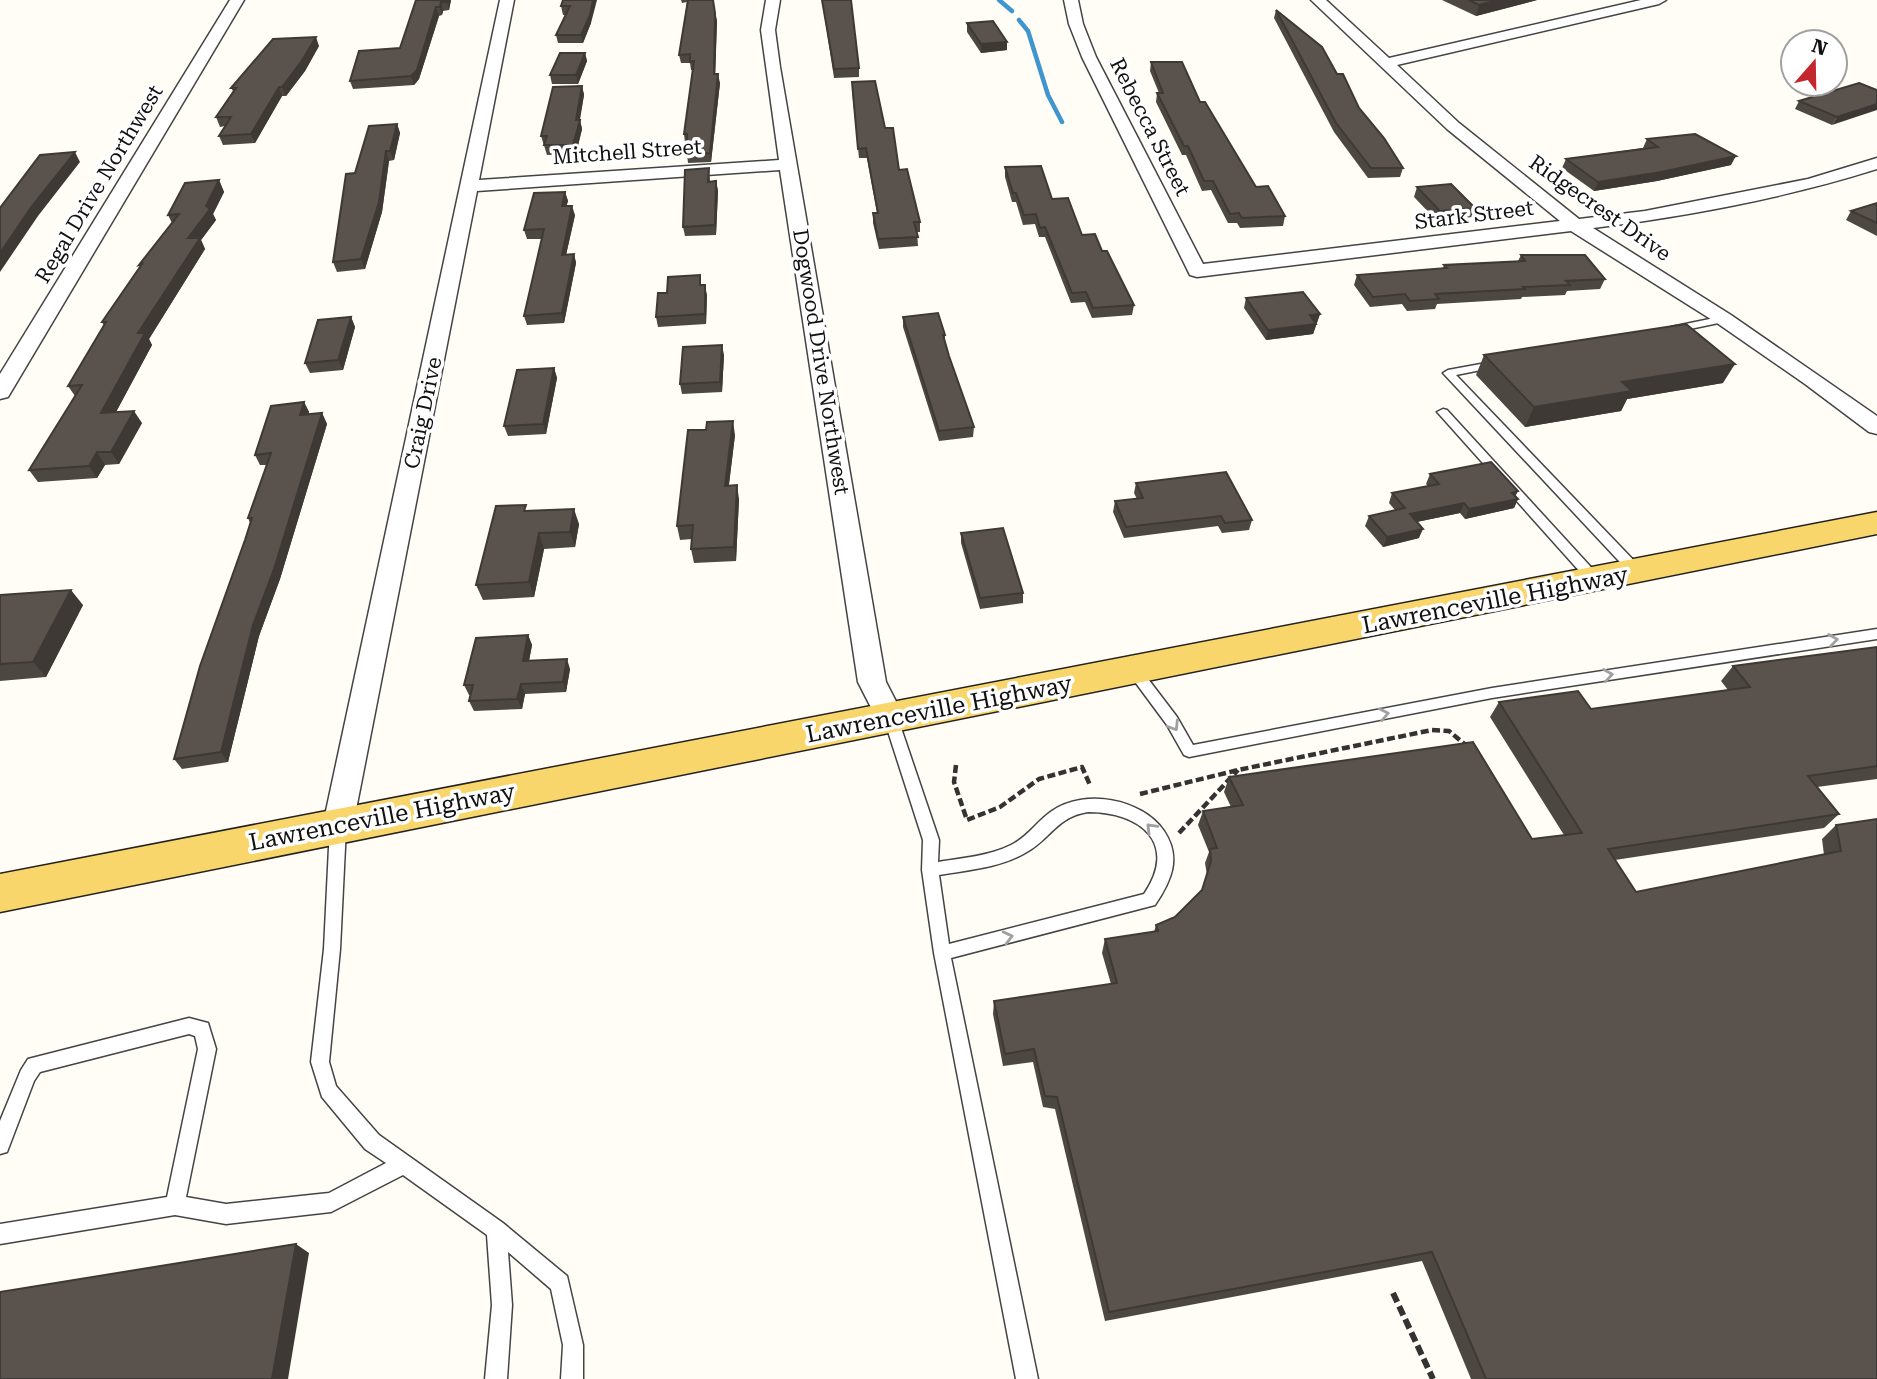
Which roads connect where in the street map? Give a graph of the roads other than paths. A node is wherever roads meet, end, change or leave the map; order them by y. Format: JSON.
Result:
{"nodes":[{"id":1,"x":237,"y":0,"type":"edge"},
{"id":2,"x":507,"y":0,"type":"edge"},
{"id":3,"x":773,"y":0,"type":"edge"},
{"id":4,"x":1071,"y":0,"type":"edge"},
{"id":5,"x":1318,"y":0,"type":"edge"},
{"id":6,"x":1659,"y":0,"type":"edge"},
{"id":7,"x":1387,"y":63,"type":"junction"},
{"id":8,"x":1877,"y":163,"type":"edge"},
{"id":9,"x":789,"y":164,"type":"junction"},
{"id":10,"x":469,"y":186,"type":"junction"},
{"id":11,"x":1577,"y":226,"type":"junction"},
{"id":12,"x":1197,"y":271,"type":"joint"},
{"id":13,"x":1724,"y":319,"type":"junction"},
{"id":14,"x":1654,"y":333,"type":"edge"},
{"id":15,"x":1503,"y":362,"type":"edge"},
{"id":16,"x":0,"y":392,"type":"edge"},
{"id":17,"x":1443,"y":412,"type":"dead end"},
{"id":18,"x":1877,"y":427,"type":"edge"},
{"id":19,"x":1877,"y":523,"type":"edge"},
{"id":20,"x":1637,"y":572,"type":"junction"},
{"id":21,"x":1595,"y":580,"type":"junction"},
{"id":22,"x":1877,"y":634,"type":"edge"},
{"id":23,"x":1134,"y":671,"type":"junction"},
{"id":24,"x":891,"y":719,"type":"junction"},
{"id":25,"x":338,"y":825,"type":"junction"},
{"id":26,"x":930,"y":870,"type":"junction"},
{"id":27,"x":0,"y":893,"type":"edge"},
{"id":28,"x":942,"y":953,"type":"junction"},
{"id":29,"x":0,"y":1145,"type":"edge"},
{"id":30,"x":403,"y":1165,"type":"junction"},
{"id":31,"x":176,"y":1205,"type":"junction"},
{"id":32,"x":496,"y":1230,"type":"junction"},
{"id":33,"x":0,"y":1234,"type":"edge"},
{"id":34,"x":496,"y":1379,"type":"edge"},
{"id":35,"x":572,"y":1379,"type":"edge"},
{"id":36,"x":1027,"y":1379,"type":"edge"}],
"edges":[{"from":1,"to":16,"type":"street","name":"Regal Drive Northwest"},
{"from":2,"to":10,"type":"street","name":"Craig Drive"},
{"from":3,"to":9,"type":"street","name":"Dogwood Drive Northwest"},
{"from":4,"to":12,"type":"street","name":"Rebecca Street"},
{"from":5,"to":7,"type":"street","name":"Ridgecrest Drive"},
{"from":6,"to":7,"type":"street"},
{"from":7,"to":11,"type":"street","name":"Ridgecrest Drive"},
{"from":8,"to":11,"type":"street","name":"Stark Street"},
{"from":9,"to":10,"type":"street","name":"Mitchell Street"},
{"from":9,"to":24,"type":"street","name":"Dogwood Drive Northwest"},
{"from":10,"to":25,"type":"street","name":"Craig Drive"},
{"from":11,"to":12,"type":"street","name":"Stark Street"},
{"from":11,"to":13,"type":"street","name":"Ridgecrest Drive"},
{"from":13,"to":14,"type":"lane"},
{"from":13,"to":18,"type":"street","name":"Ridgecrest Drive"},
{"from":15,"to":20,"type":"lane"},
{"from":17,"to":21,"type":"lane"},
{"from":19,"to":20,"type":"main road","name":"Lawrenceville Highway"},
{"from":20,"to":21,"type":"main road","name":"Lawrenceville Highway"},
{"from":21,"to":23,"type":"main road","name":"Lawrenceville Highway"},
{"from":23,"to":22,"type":"lane","one_way":true},
{"from":23,"to":24,"type":"main road","name":"Lawrenceville Highway"},
{"from":24,"to":25,"type":"main road","name":"Lawrenceville Highway"},
{"from":24,"to":26,"type":"lane"},
{"from":25,"to":27,"type":"main road","name":"Lawrenceville Highway"},
{"from":25,"to":30,"type":"lane"},
{"from":26,"to":28,"type":"lane"},
{"from":28,"to":26,"type":"lane","one_way":true},
{"from":28,"to":36,"type":"lane"},
{"from":29,"to":31,"type":"lane"},
{"from":30,"to":31,"type":"lane"},
{"from":30,"to":32,"type":"lane"},
{"from":31,"to":33,"type":"lane"},
{"from":32,"to":34,"type":"lane"},
{"from":32,"to":35,"type":"lane"}]}
